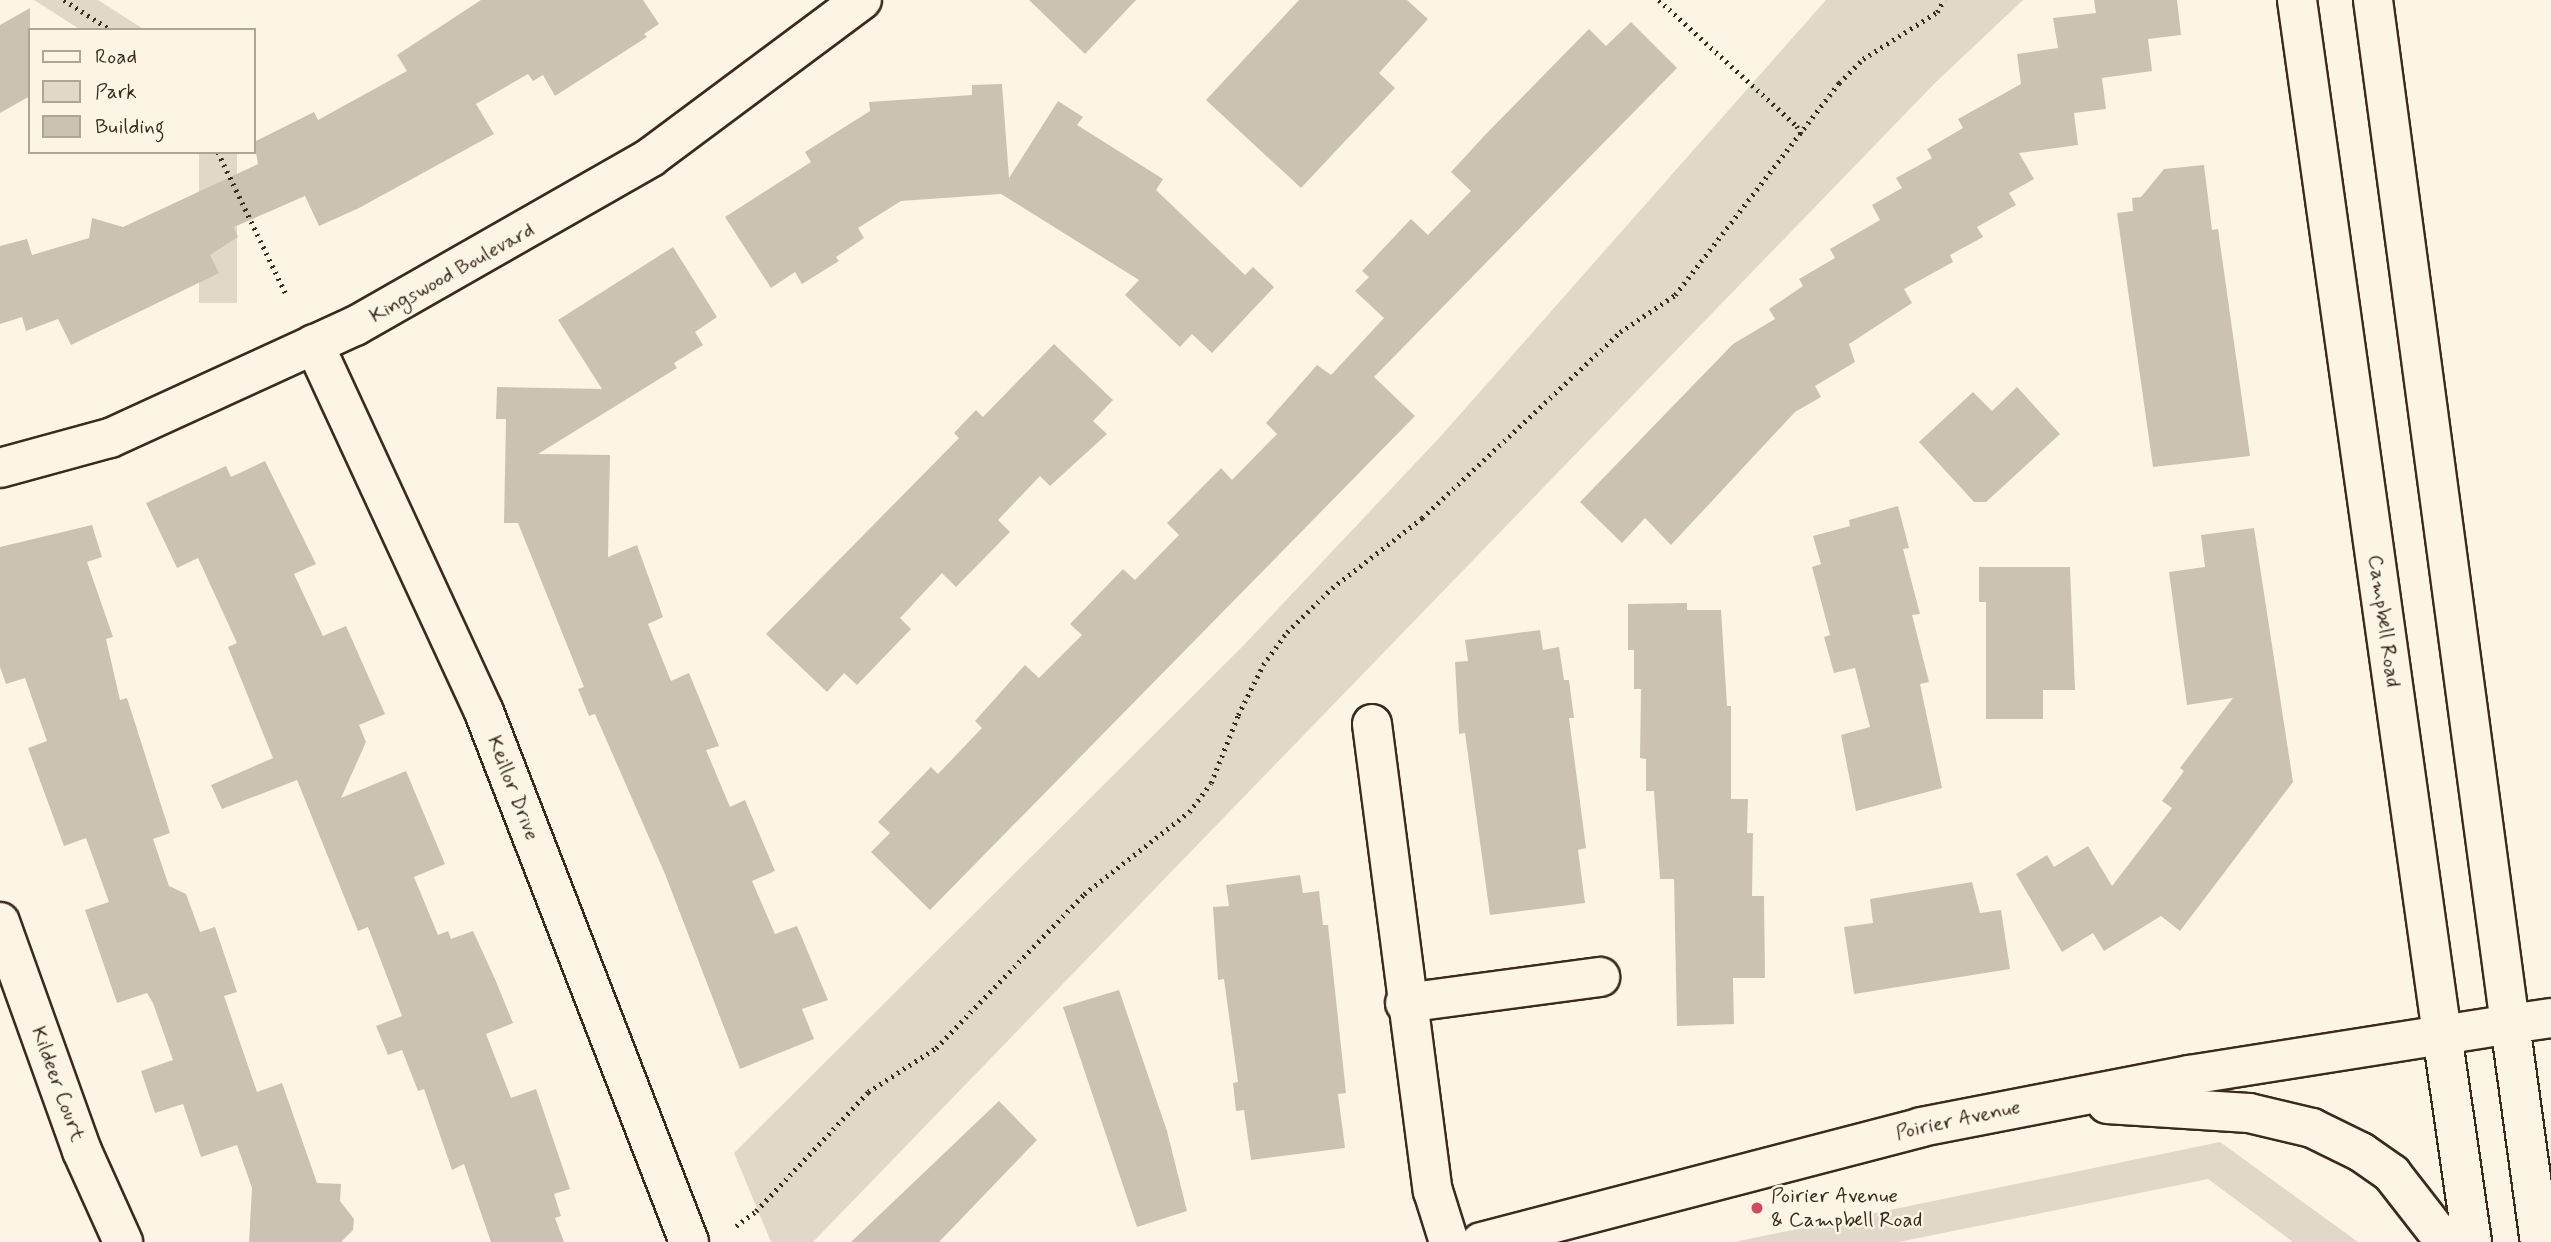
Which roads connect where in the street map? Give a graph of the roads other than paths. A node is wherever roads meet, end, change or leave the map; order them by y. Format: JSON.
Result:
{"nodes":[{"id":1,"x":862,"y":0,"type":"edge"},
{"id":2,"x":2297,"y":0,"type":"edge"},
{"id":3,"x":2374,"y":0,"type":"edge"},
{"id":4,"x":314,"y":344,"type":"junction"},
{"id":5,"x":0,"y":468,"type":"edge"},
{"id":6,"x":1372,"y":724,"type":"dead end"},
{"id":7,"x":0,"y":922,"type":"edge"},
{"id":8,"x":1600,"y":977,"type":"dead end"},
{"id":9,"x":1405,"y":1003,"type":"junction"},
{"id":10,"x":2551,"y":1018,"type":"edge"},
{"id":11,"x":2510,"y":1024,"type":"junction"},
{"id":12,"x":2442,"y":1034,"type":"junction"},
{"id":13,"x":2046,"y":1101,"type":"junction"},
{"id":14,"x":123,"y":1242,"type":"edge"},
{"id":15,"x":689,"y":1242,"type":"edge"},
{"id":16,"x":1449,"y":1242,"type":"edge"},
{"id":17,"x":1481,"y":1242,"type":"edge"},
{"id":18,"x":2445,"y":1242,"type":"edge"},
{"id":19,"x":2472,"y":1242,"type":"edge"},
{"id":20,"x":2540,"y":1242,"type":"edge"}],
"edges":[{"from":1,"to":4,"type":"street","name":"Kingswood Boulevard"},
{"from":2,"to":12,"type":"street","name":"Campbell Road"},
{"from":3,"to":11,"type":"street"},
{"from":4,"to":5,"type":"street","name":"Kingswood Boulevard"},
{"from":4,"to":15,"type":"street","name":"Keillor Drive"},
{"from":6,"to":9,"type":"street"},
{"from":7,"to":14,"type":"street","name":"Kildeer Court"},
{"from":8,"to":9,"type":"street"},
{"from":9,"to":16,"type":"street"},
{"from":10,"to":11,"type":"street","name":"Poirier Avenue"},
{"from":11,"to":12,"type":"street","name":"Poirier Avenue"},
{"from":11,"to":20,"type":"street"},
{"from":12,"to":13,"type":"street","name":"Poirier Avenue"},
{"from":12,"to":19,"type":"street","name":"Campbell Road"},
{"from":13,"to":17,"type":"street","name":"Poirier Avenue"},
{"from":13,"to":18,"type":"street"}]}
